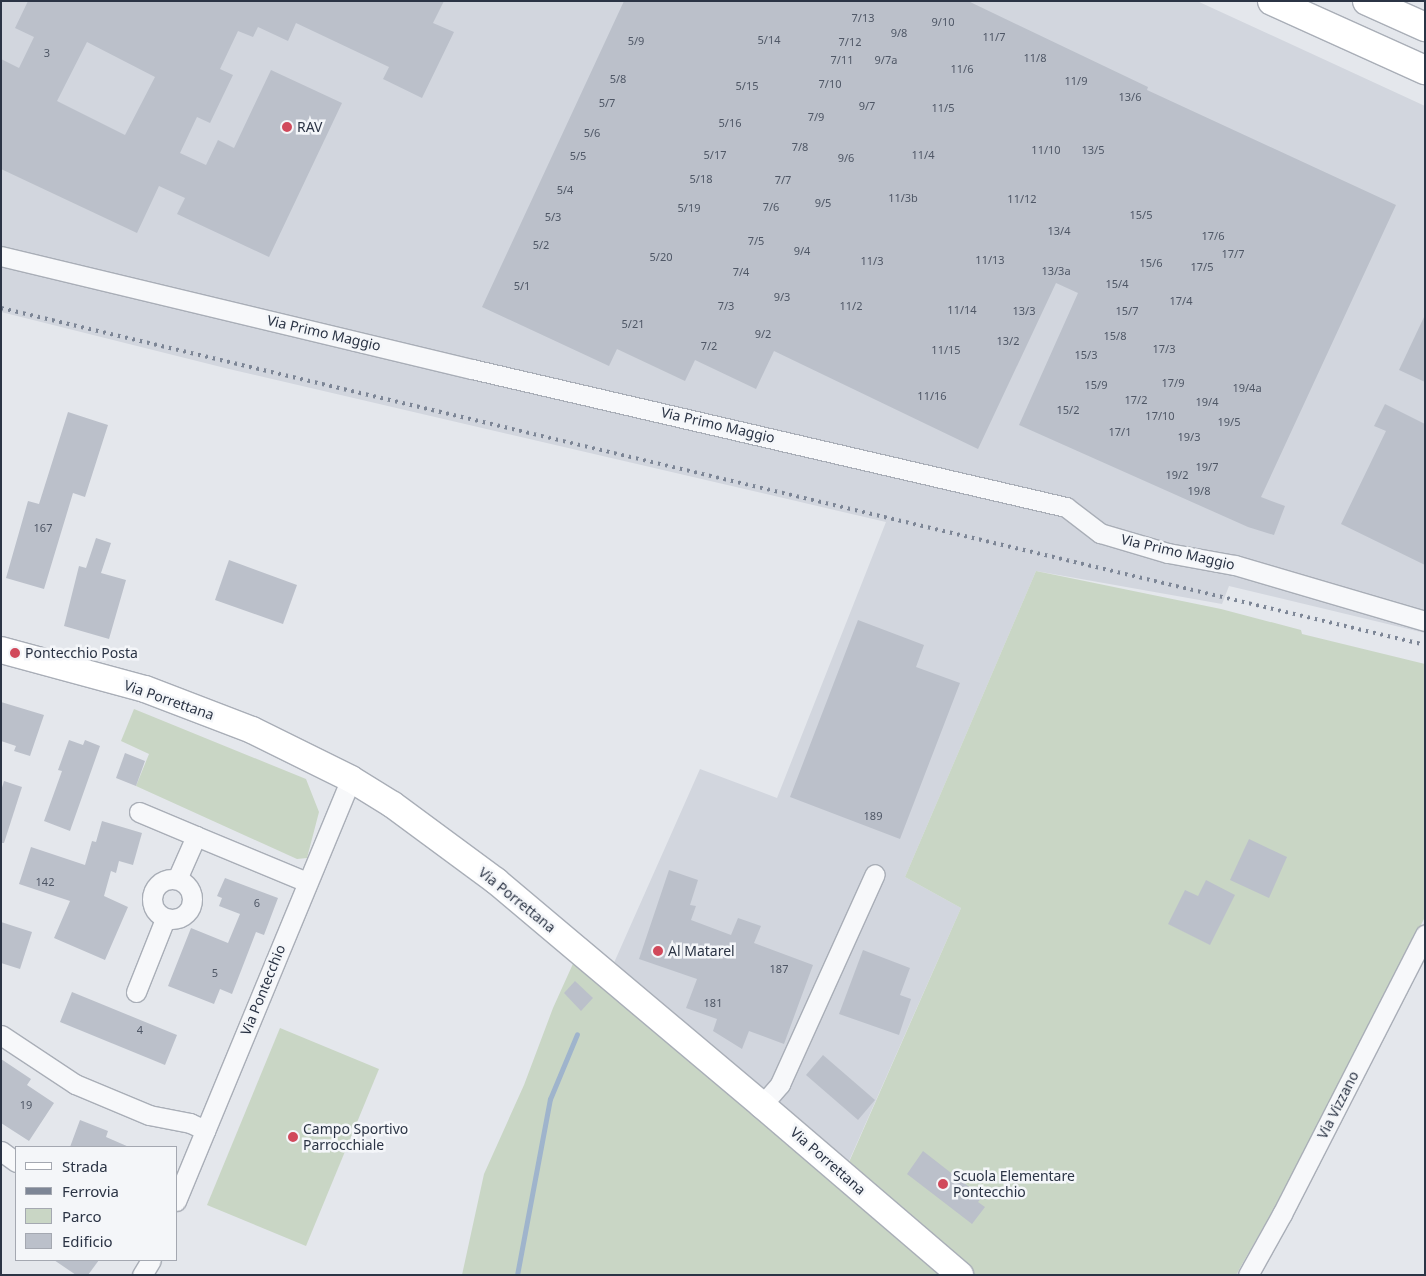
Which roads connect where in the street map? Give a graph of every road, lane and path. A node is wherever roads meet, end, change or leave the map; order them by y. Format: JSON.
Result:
{"nodes":[{"id":1,"x":1272,"y":1,"type":"edge"},
{"id":2,"x":1367,"y":1,"type":"edge"},
{"id":3,"x":1425,"y":27,"type":"edge"},
{"id":4,"x":1425,"y":70,"type":"edge"},
{"id":5,"x":1,"y":256,"type":"edge"},
{"id":6,"x":1425,"y":621,"type":"edge"},
{"id":7,"x":1,"y":650,"type":"edge"},
{"id":8,"x":351,"y":779,"type":"junction"},
{"id":9,"x":139,"y":812,"type":"dead end"},
{"id":10,"x":196,"y":836,"type":"junction"},
{"id":11,"x":875,"y":874,"type":"dead end"},
{"id":12,"x":177,"y":879,"type":"junction"},
{"id":13,"x":308,"y":882,"type":"junction"},
{"id":14,"x":165,"y":919,"type":"junction"},
{"id":15,"x":1425,"y":934,"type":"edge"},
{"id":16,"x":136,"y":992,"type":"dead end"},
{"id":17,"x":1,"y":1035,"type":"edge"},
{"id":18,"x":762,"y":1105,"type":"junction"},
{"id":19,"x":206,"y":1130,"type":"junction"},
{"id":20,"x":1,"y":1151,"type":"edge"},
{"id":21,"x":15,"y":1161,"type":"edge"},
{"id":22,"x":178,"y":1196,"type":"edge"},
{"id":23,"x":149,"y":1261,"type":"edge"},
{"id":24,"x":142,"y":1275,"type":"edge"},
{"id":25,"x":960,"y":1275,"type":"edge"},
{"id":26,"x":1248,"y":1275,"type":"edge"}],
"edges":[{"from":1,"to":4,"type":"highway"},
{"from":2,"to":3,"type":"highway"},
{"from":5,"to":6,"type":"street","name":"Via Primo Maggio"},
{"from":7,"to":8,"type":"main road","name":"Via Porrettana"},
{"from":8,"to":13,"type":"street","name":"Via Pontecchio"},
{"from":8,"to":18,"type":"main road","name":"Via Porrettana"},
{"from":9,"to":10,"type":"street"},
{"from":10,"to":12,"type":"street"},
{"from":10,"to":13,"type":"street"},
{"from":11,"to":18,"type":"street"},
{"from":12,"to":14,"type":"street"},
{"from":12,"to":14,"type":"street"},
{"from":13,"to":19,"type":"street","name":"Via Pontecchio"},
{"from":14,"to":16,"type":"street"},
{"from":15,"to":26,"type":"street","name":"Via Vizzano"},
{"from":17,"to":19,"type":"street"},
{"from":18,"to":25,"type":"main road","name":"Via Porrettana"},
{"from":19,"to":22,"type":"street","name":"Via Pontecchio"},
{"from":20,"to":21,"type":"street"},
{"from":23,"to":24,"type":"street"}]}
